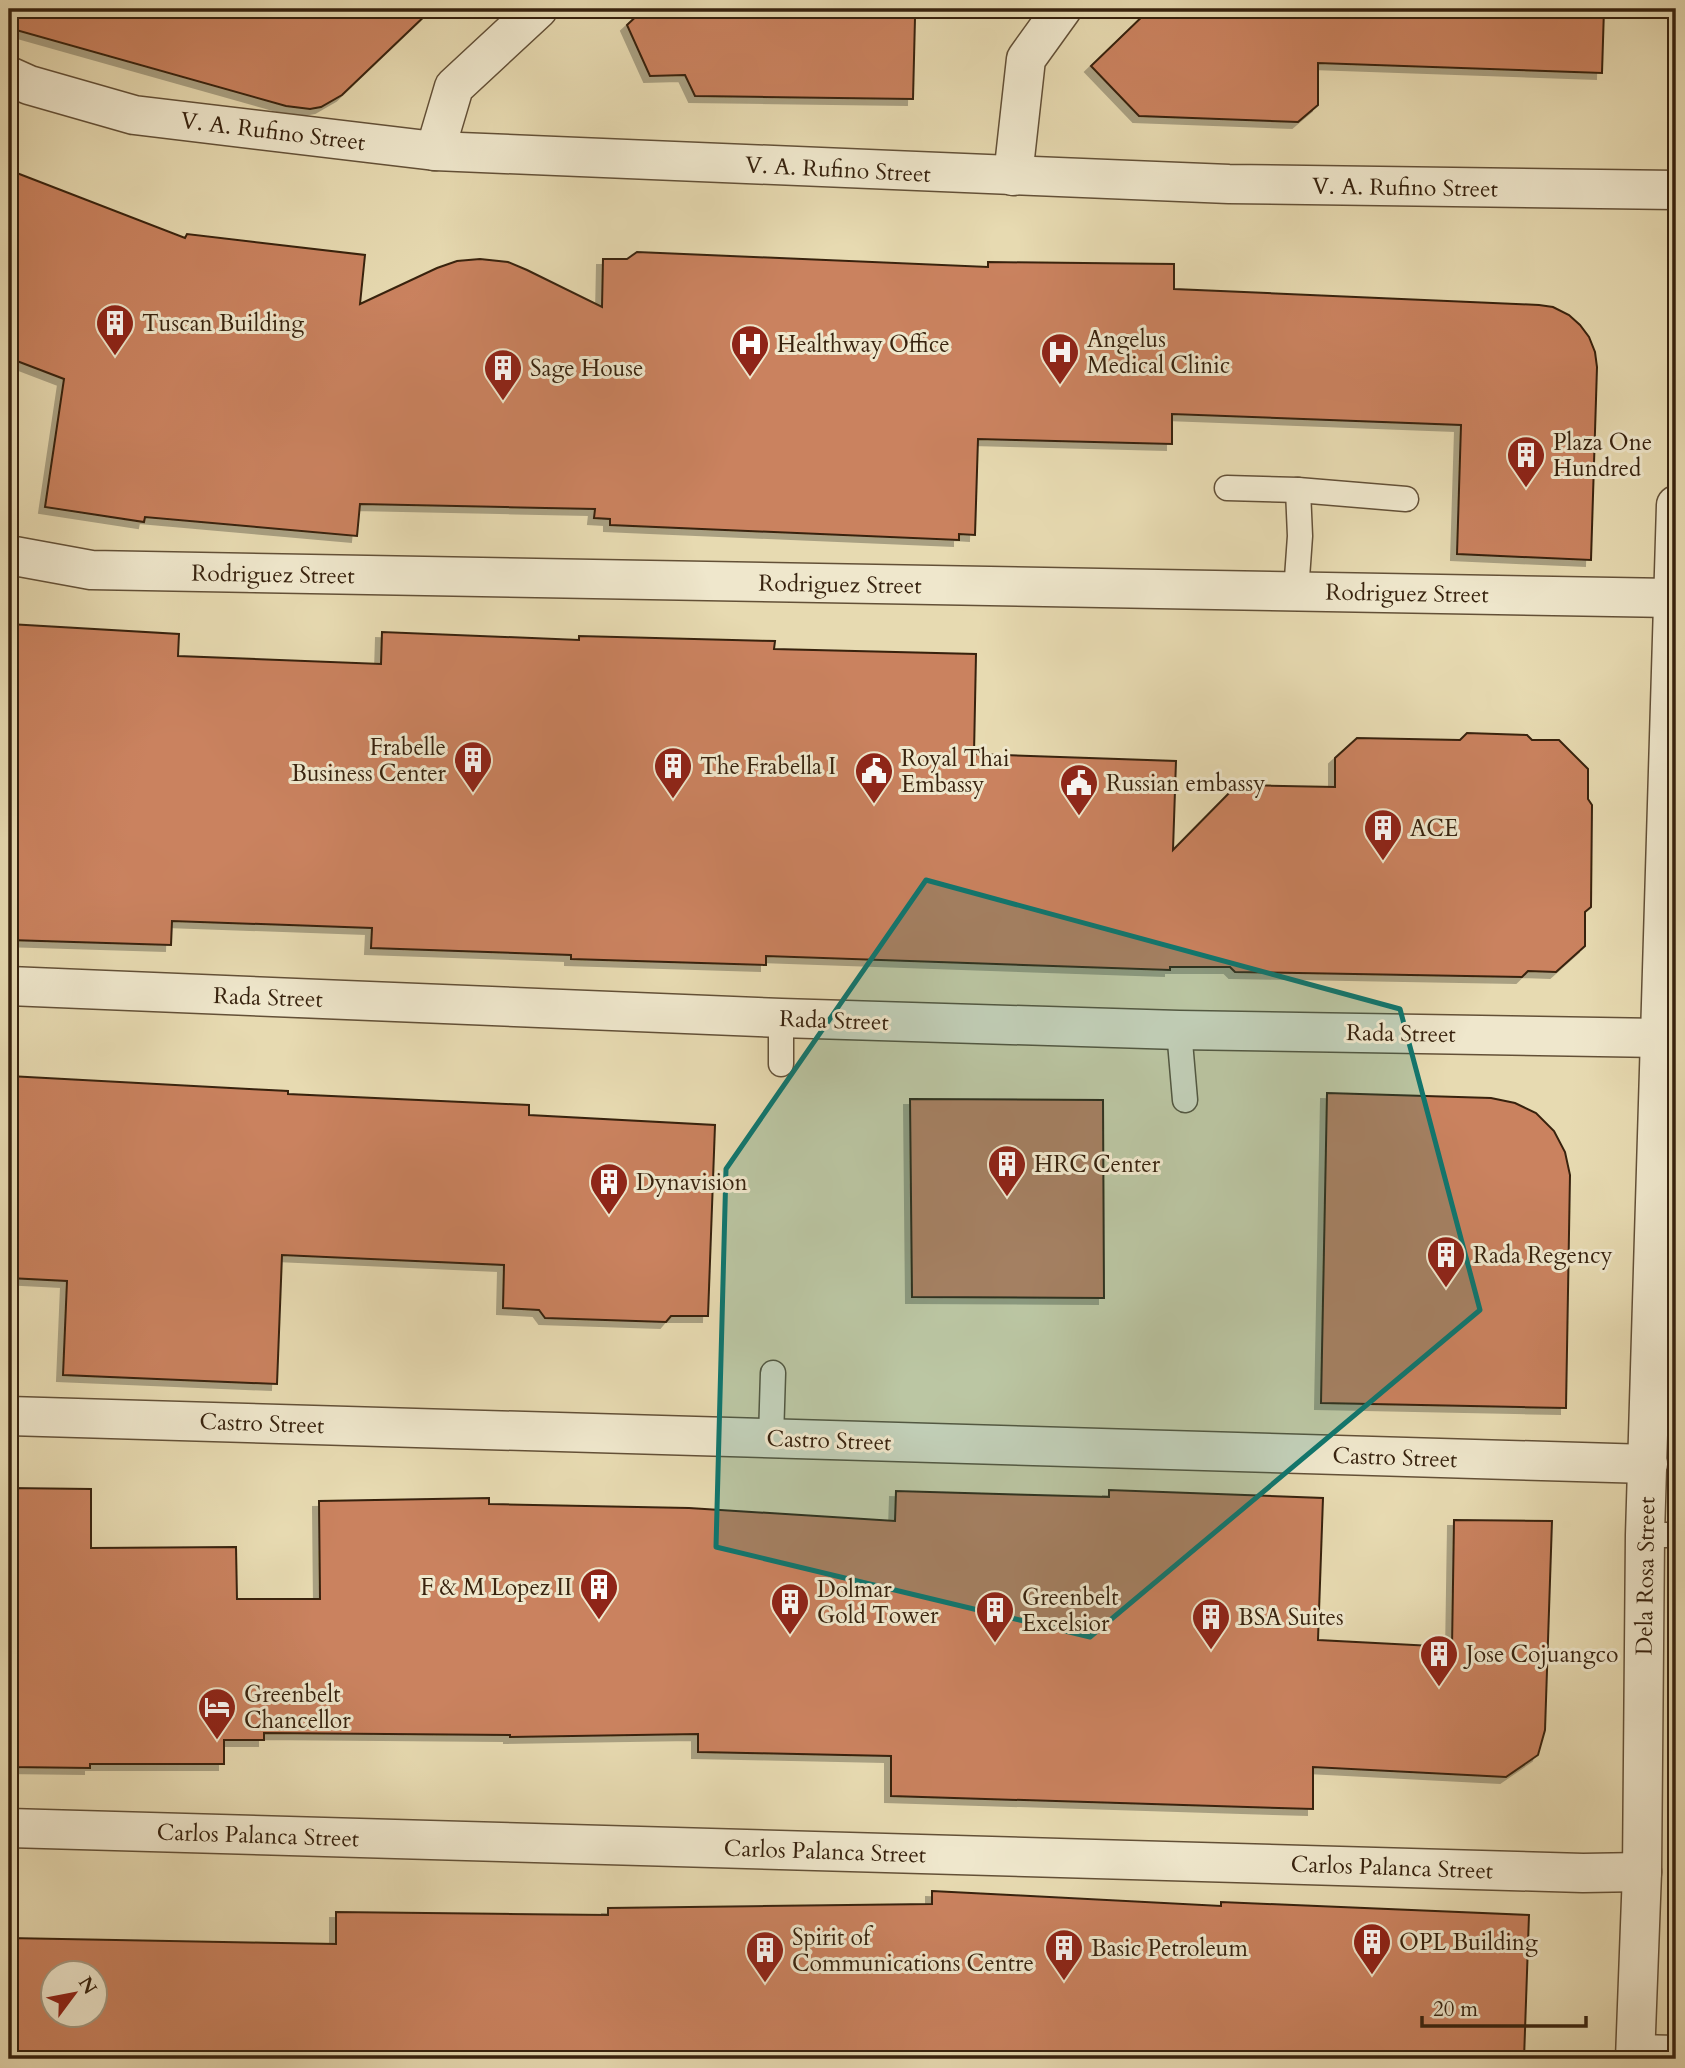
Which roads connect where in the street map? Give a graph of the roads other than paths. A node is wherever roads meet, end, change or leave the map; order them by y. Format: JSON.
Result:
{"nodes":[{"id":1,"x":538,"y":9,"type":"edge"},
{"id":2,"x":1062,"y":9,"type":"edge"},
{"id":3,"x":9,"y":76,"type":"edge"},
{"id":4,"x":435,"y":150,"type":"junction"},
{"id":5,"x":1013,"y":177,"type":"junction"},
{"id":6,"x":1676,"y":190,"type":"edge"},
{"id":7,"x":1227,"y":488,"type":"dead end"},
{"id":8,"x":1298,"y":490,"type":"junction"},
{"id":9,"x":1406,"y":499,"type":"dead end"},
{"id":10,"x":1676,"y":506,"type":"edge"},
{"id":11,"x":9,"y":555,"type":"edge"},
{"id":12,"x":1296,"y":592,"type":"junction"},
{"id":13,"x":1672,"y":598,"type":"junction"},
{"id":14,"x":1672,"y":760,"type":"edge"},
{"id":15,"x":9,"y":986,"type":"edge"},
{"id":16,"x":781,"y":1018,"type":"junction"},
{"id":17,"x":1179,"y":1030,"type":"junction"},
{"id":18,"x":1660,"y":1038,"type":"junction"},
{"id":19,"x":780,"y":1064,"type":"dead end"},
{"id":20,"x":1185,"y":1100,"type":"dead end"},
{"id":21,"x":773,"y":1373,"type":"dead end"},
{"id":22,"x":9,"y":1416,"type":"edge"},
{"id":23,"x":771,"y":1438,"type":"junction"},
{"id":24,"x":1648,"y":1464,"type":"junction"},
{"id":25,"x":1661,"y":1535,"type":"edge"},
{"id":26,"x":9,"y":1828,"type":"edge"},
{"id":27,"x":1642,"y":1872,"type":"junction"},
{"id":28,"x":1676,"y":2048,"type":"edge"},
{"id":29,"x":1635,"y":2053,"type":"edge"}],
"edges":[{"from":1,"to":4,"type":"street"},
{"from":2,"to":5,"type":"street"},
{"from":3,"to":4,"type":"street","name":"V. A. Rufino Street"},
{"from":4,"to":5,"type":"street","name":"V. A. Rufino Street"},
{"from":5,"to":6,"type":"street","name":"V. A. Rufino Street"},
{"from":7,"to":8,"type":"lane"},
{"from":8,"to":9,"type":"lane"},
{"from":8,"to":12,"type":"lane"},
{"from":10,"to":13,"type":"street","name":"Dela Rosa Street"},
{"from":11,"to":12,"type":"street","name":"Rodriguez Street"},
{"from":12,"to":13,"type":"street","name":"Rodriguez Street"},
{"from":13,"to":14,"type":"street","name":"Dela Rosa Street"},
{"from":14,"to":18,"type":"street","name":"Dela Rosa Street"},
{"from":15,"to":16,"type":"street","name":"Rada Street"},
{"from":16,"to":17,"type":"street","name":"Rada Street"},
{"from":16,"to":19,"type":"lane"},
{"from":17,"to":18,"type":"street","name":"Rada Street"},
{"from":17,"to":20,"type":"lane"},
{"from":18,"to":24,"type":"street","name":"Dela Rosa Street"},
{"from":21,"to":23,"type":"lane"},
{"from":22,"to":23,"type":"street","name":"Castro Street"},
{"from":23,"to":24,"type":"street","name":"Castro Street"},
{"from":24,"to":25,"type":"street","name":"Dela Rosa Street"},
{"from":25,"to":27,"type":"street","name":"Dela Rosa Street"},
{"from":26,"to":27,"type":"street","name":"Carlos Palanca Street"},
{"from":27,"to":29,"type":"street","name":"Dela Rosa Street"},
{"from":28,"to":29,"type":"lane"}]}
